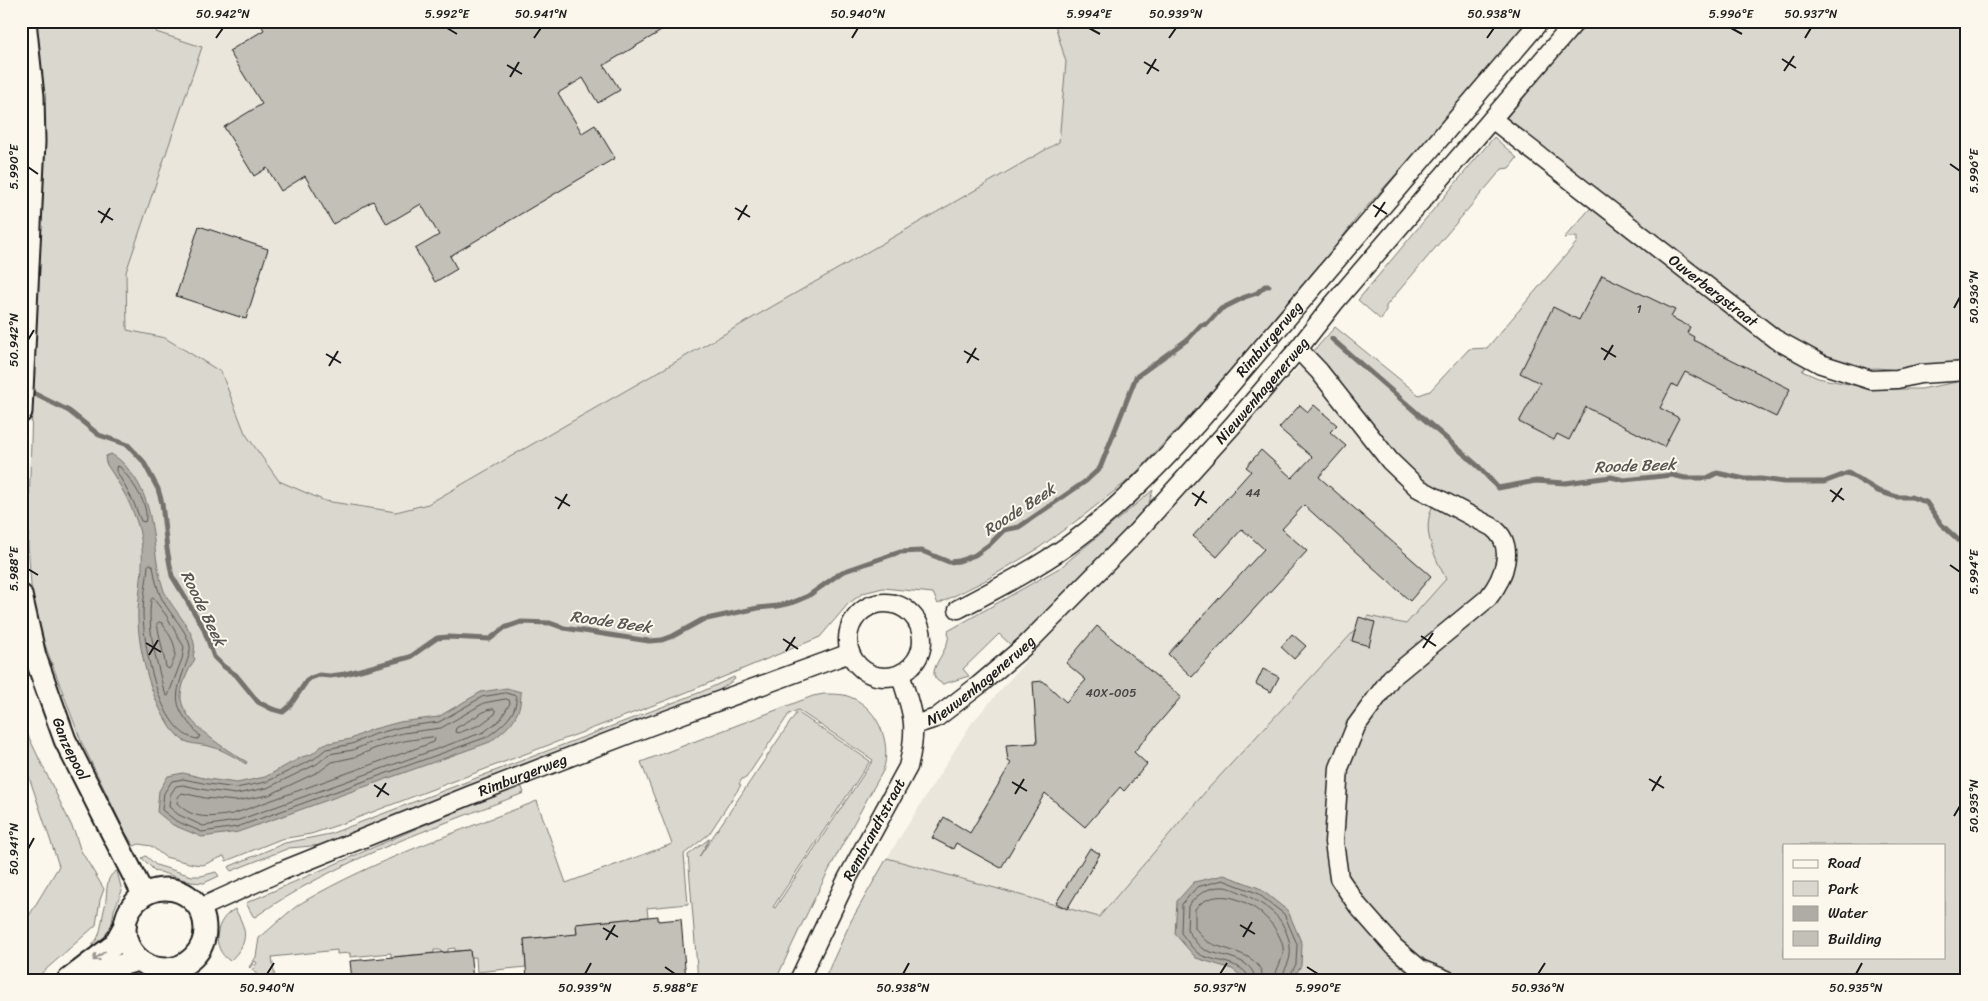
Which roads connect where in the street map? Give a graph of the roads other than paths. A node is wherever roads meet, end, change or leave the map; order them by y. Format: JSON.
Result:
{"nodes":[{"id":1,"x":25,"y":21,"type":"edge"},
{"id":2,"x":1540,"y":21,"type":"edge"},
{"id":3,"x":1576,"y":21,"type":"edge"},
{"id":4,"x":1492,"y":120,"type":"junction"},
{"id":5,"x":1298,"y":348,"type":"junction"},
{"id":6,"x":1967,"y":371,"type":"edge"},
{"id":7,"x":21,"y":412,"type":"edge"},
{"id":8,"x":21,"y":595,"type":"edge"},
{"id":9,"x":958,"y":609,"type":"dead end"},
{"id":10,"x":850,"y":653,"type":"junction"},
{"id":11,"x":900,"y":674,"type":"junction"},
{"id":12,"x":914,"y":725,"type":"junction"},
{"id":13,"x":143,"y":894,"type":"junction"},
{"id":14,"x":200,"y":908,"type":"junction"},
{"id":15,"x":124,"y":927,"type":"junction"},
{"id":16,"x":139,"y":960,"type":"junction"},
{"id":17,"x":68,"y":980,"type":"edge"},
{"id":18,"x":96,"y":980,"type":"edge"},
{"id":19,"x":800,"y":980,"type":"edge"},
{"id":20,"x":1447,"y":980,"type":"edge"}],
"edges":[{"from":1,"to":7,"type":"main road"},
{"from":2,"to":9,"type":"street","name":"Rimburgerweg"},
{"from":3,"to":4,"type":"street","name":"Nieuwenhagenerweg"},
{"from":4,"to":5,"type":"street","name":"Nieuwenhagenerweg"},
{"from":4,"to":6,"type":"street","name":"Ouverbergstraat"},
{"from":5,"to":12,"type":"street","name":"Nieuwenhagenerweg"},
{"from":5,"to":20,"type":"street"},
{"from":8,"to":13,"type":"main road","name":"Ganzepool"},
{"from":10,"to":11,"type":"street"},
{"from":10,"to":11,"type":"street"},
{"from":10,"to":14,"type":"street","name":"Rimburgerweg"},
{"from":11,"to":12,"type":"street","name":"Rembrandtstraat"},
{"from":12,"to":19,"type":"street","name":"Rembrandtstraat"},
{"from":13,"to":14,"type":"main road"},
{"from":13,"to":15,"type":"main road"},
{"from":14,"to":16,"type":"main road"},
{"from":15,"to":16,"type":"main road"},
{"from":15,"to":17,"type":"main road","one_way":true},
{"from":16,"to":18,"type":"main road"}]}
